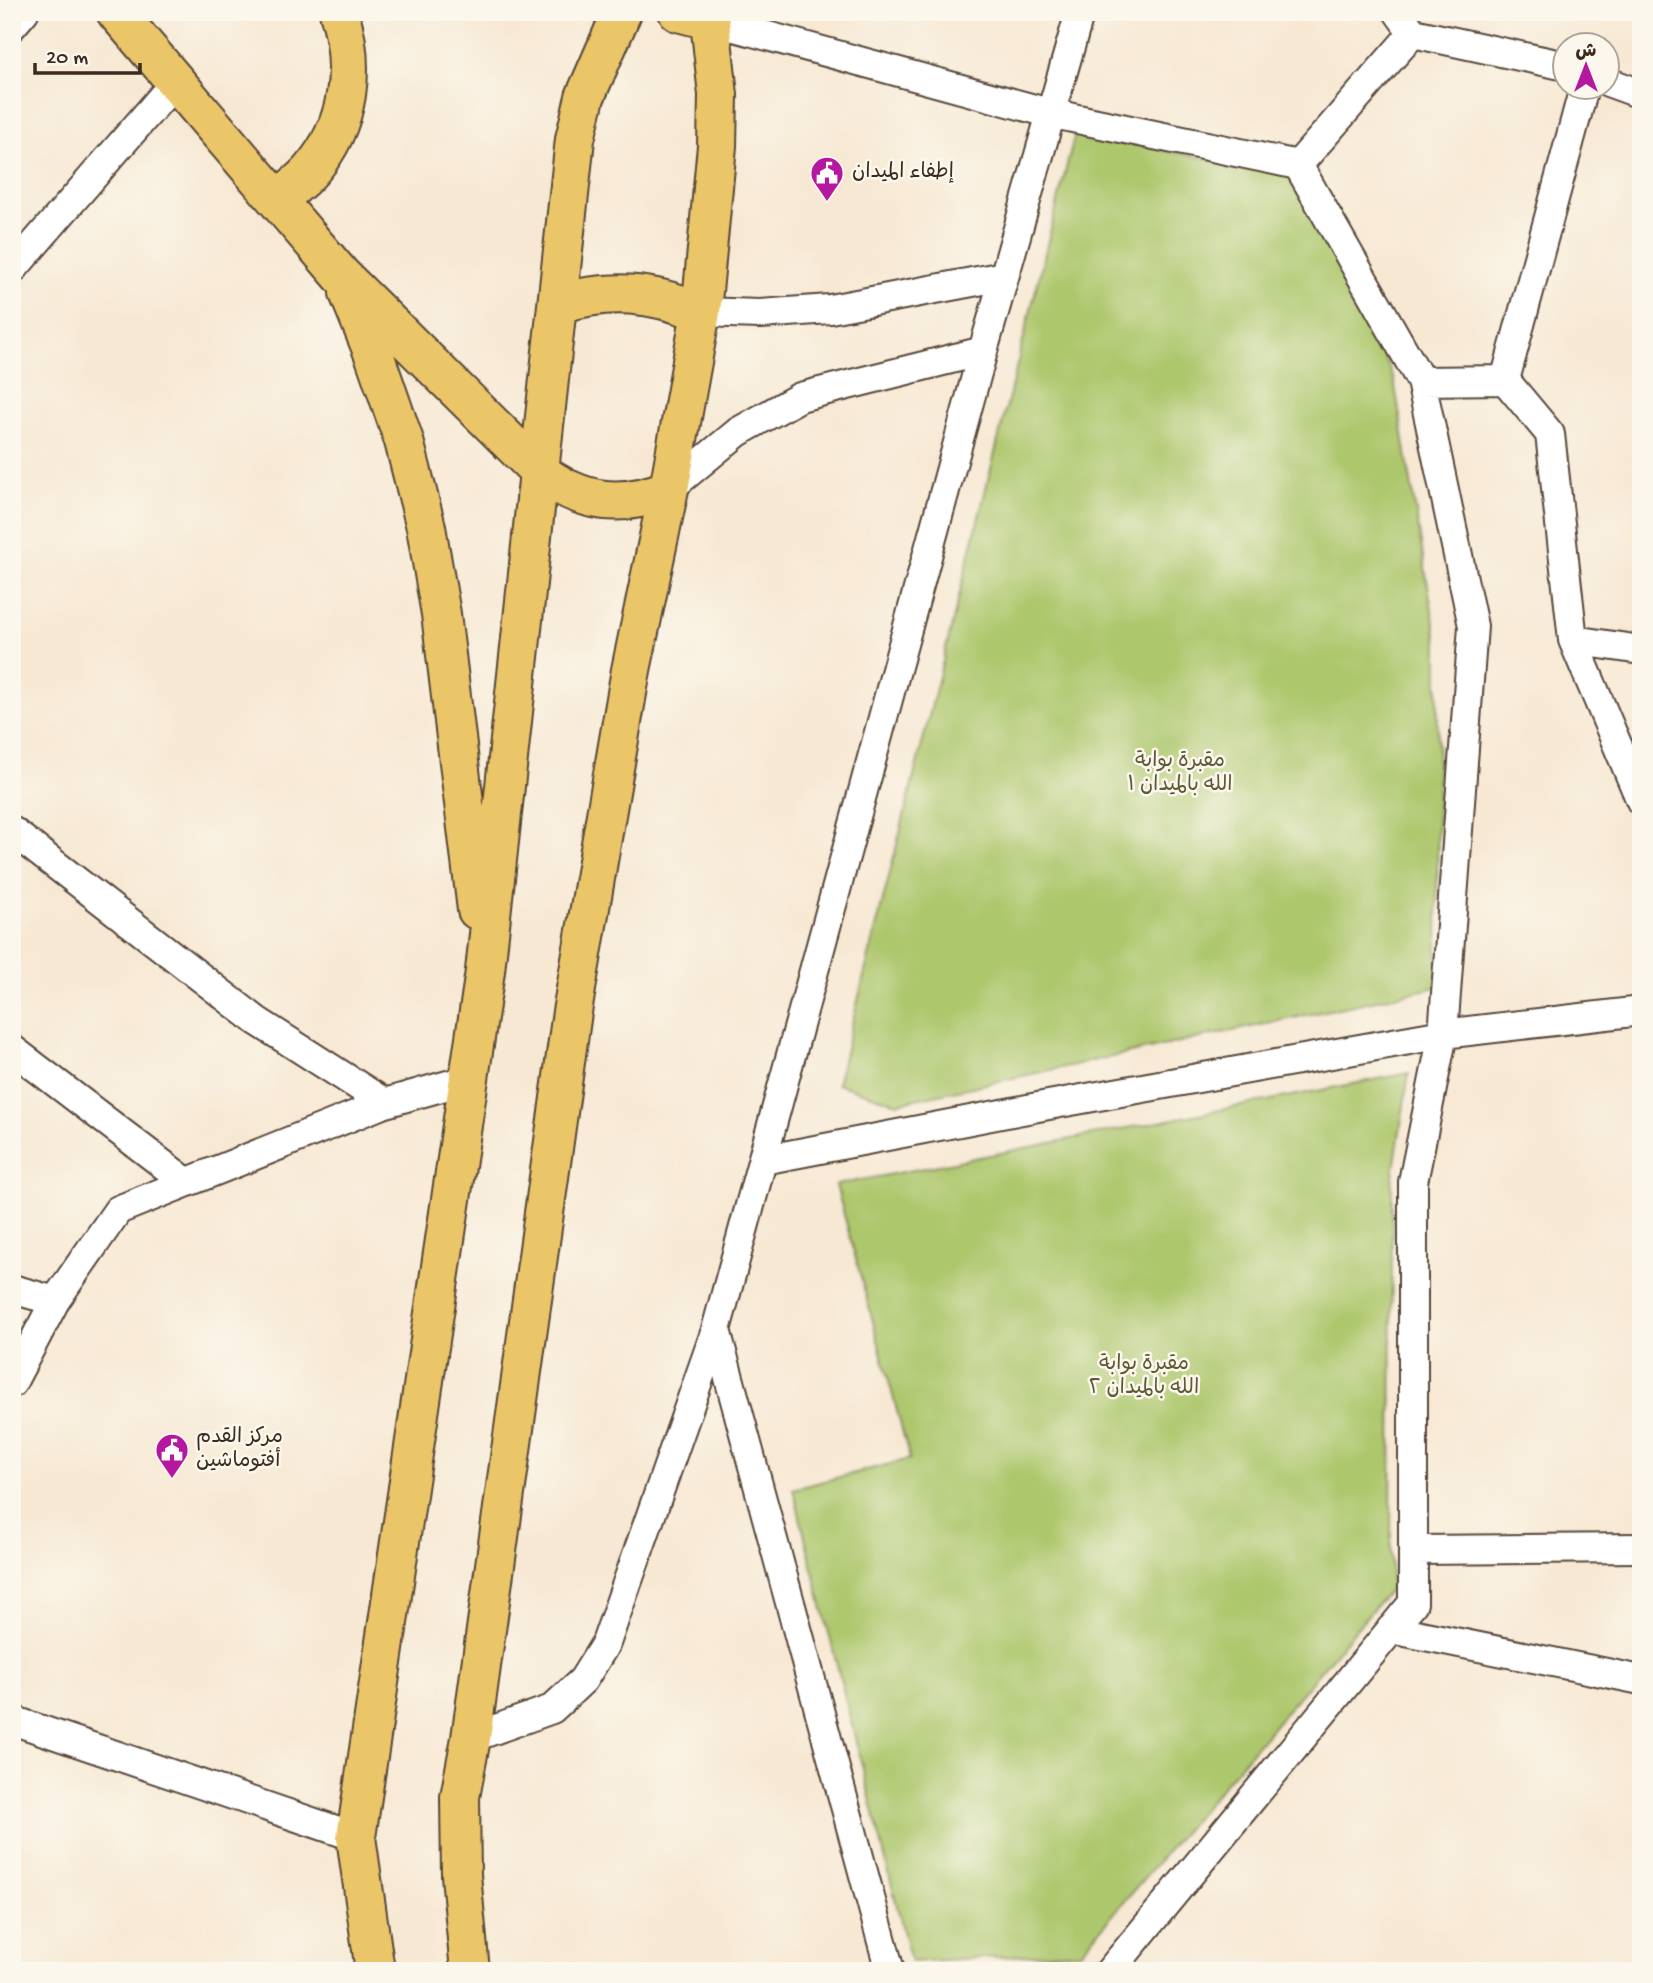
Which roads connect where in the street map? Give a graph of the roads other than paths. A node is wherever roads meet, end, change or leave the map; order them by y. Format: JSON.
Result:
{"nodes":[{"id":1,"x":24,"y":12,"type":"edge"},
{"id":2,"x":116,"y":12,"type":"edge"},
{"id":3,"x":339,"y":12,"type":"edge"},
{"id":4,"x":622,"y":12,"type":"edge"},
{"id":5,"x":1080,"y":12,"type":"edge"},
{"id":6,"x":699,"y":15,"type":"edge"},
{"id":7,"x":1406,"y":23,"type":"edge"},
{"id":8,"x":12,"y":26,"type":"edge"},
{"id":9,"x":1552,"y":62,"type":"edge"},
{"id":10,"x":176,"y":81,"type":"junction"},
{"id":11,"x":1622,"y":87,"type":"edge"},
{"id":12,"x":1641,"y":94,"type":"edge"},
{"id":13,"x":1580,"y":102,"type":"edge"},
{"id":14,"x":1049,"y":113,"type":"junction"},
{"id":15,"x":1298,"y":165,"type":"junction"},
{"id":16,"x":278,"y":199,"type":"junction"},
{"id":17,"x":12,"y":270,"type":"edge"},
{"id":18,"x":341,"y":275,"type":"junction"},
{"id":19,"x":1004,"y":276,"type":"junction"},
{"id":20,"x":558,"y":304,"type":"junction"},
{"id":21,"x":701,"y":312,"type":"junction"},
{"id":22,"x":982,"y":351,"type":"junction"},
{"id":23,"x":1505,"y":380,"type":"junction"},
{"id":24,"x":1421,"y":381,"type":"junction"},
{"id":25,"x":540,"y":472,"type":"junction"},
{"id":26,"x":669,"y":489,"type":"junction"},
{"id":27,"x":1573,"y":640,"type":"junction"},
{"id":28,"x":1641,"y":650,"type":"edge"},
{"id":29,"x":1641,"y":801,"type":"edge"},
{"id":30,"x":12,"y":831,"type":"edge"},
{"id":31,"x":485,"y":971,"type":"junction"},
{"id":32,"x":1641,"y":1011,"type":"edge"},
{"id":33,"x":1443,"y":1034,"type":"junction"},
{"id":34,"x":12,"y":1049,"type":"edge"},
{"id":35,"x":469,"y":1079,"type":"junction"},
{"id":36,"x":385,"y":1103,"type":"junction"},
{"id":37,"x":763,"y":1160,"type":"junction"},
{"id":38,"x":186,"y":1182,"type":"junction"},
{"id":39,"x":12,"y":1289,"type":"edge"},
{"id":40,"x":55,"y":1301,"type":"junction"},
{"id":41,"x":716,"y":1330,"type":"junction"},
{"id":42,"x":12,"y":1383,"type":"edge"},
{"id":43,"x":1641,"y":1548,"type":"edge"},
{"id":44,"x":1415,"y":1550,"type":"junction"},
{"id":45,"x":1391,"y":1629,"type":"junction"},
{"id":46,"x":1641,"y":1680,"type":"edge"},
{"id":47,"x":12,"y":1720,"type":"edge"},
{"id":48,"x":471,"y":1738,"type":"junction"},
{"id":49,"x":356,"y":1837,"type":"junction"},
{"id":50,"x":375,"y":1971,"type":"edge"},
{"id":51,"x":470,"y":1971,"type":"edge"},
{"id":52,"x":890,"y":1971,"type":"edge"},
{"id":53,"x":1110,"y":1971,"type":"edge"}],
"edges":[{"from":1,"to":8,"type":"street"},
{"from":2,"to":10,"type":"main road"},
{"from":3,"to":16,"type":"main road"},
{"from":4,"to":20,"type":"main road"},
{"from":5,"to":14,"type":"street"},
{"from":6,"to":14,"type":"street"},
{"from":6,"to":21,"type":"main road"},
{"from":7,"to":9,"type":"street"},
{"from":7,"to":15,"type":"street"},
{"from":10,"to":16,"type":"main road"},
{"from":10,"to":17,"type":"street"},
{"from":11,"to":12,"type":"street"},
{"from":13,"to":23,"type":"street"},
{"from":14,"to":15,"type":"street"},
{"from":14,"to":19,"type":"street"},
{"from":15,"to":24,"type":"street"},
{"from":16,"to":18,"type":"main road"},
{"from":18,"to":25,"type":"main road"},
{"from":18,"to":31,"type":"main road"},
{"from":19,"to":21,"type":"street"},
{"from":19,"to":22,"type":"street"},
{"from":20,"to":21,"type":"main road"},
{"from":20,"to":25,"type":"main road"},
{"from":21,"to":26,"type":"main road"},
{"from":22,"to":26,"type":"street"},
{"from":22,"to":37,"type":"street"},
{"from":23,"to":24,"type":"street"},
{"from":23,"to":27,"type":"street"},
{"from":24,"to":33,"type":"street"},
{"from":25,"to":26,"type":"main road"},
{"from":25,"to":31,"type":"main road"},
{"from":26,"to":48,"type":"main road"},
{"from":27,"to":28,"type":"street"},
{"from":27,"to":29,"type":"street"},
{"from":30,"to":36,"type":"street"},
{"from":31,"to":35,"type":"main road"},
{"from":32,"to":33,"type":"street"},
{"from":33,"to":37,"type":"street"},
{"from":33,"to":44,"type":"street"},
{"from":34,"to":38,"type":"street"},
{"from":35,"to":36,"type":"street"},
{"from":35,"to":49,"type":"main road"},
{"from":36,"to":38,"type":"street"},
{"from":37,"to":41,"type":"street"},
{"from":38,"to":40,"type":"street"},
{"from":39,"to":40,"type":"street"},
{"from":40,"to":42,"type":"street"},
{"from":41,"to":48,"type":"street"},
{"from":41,"to":52,"type":"street"},
{"from":43,"to":44,"type":"street"},
{"from":44,"to":45,"type":"street"},
{"from":45,"to":46,"type":"street"},
{"from":45,"to":53,"type":"street"},
{"from":47,"to":49,"type":"street"},
{"from":48,"to":51,"type":"main road"},
{"from":49,"to":50,"type":"main road"}]}
